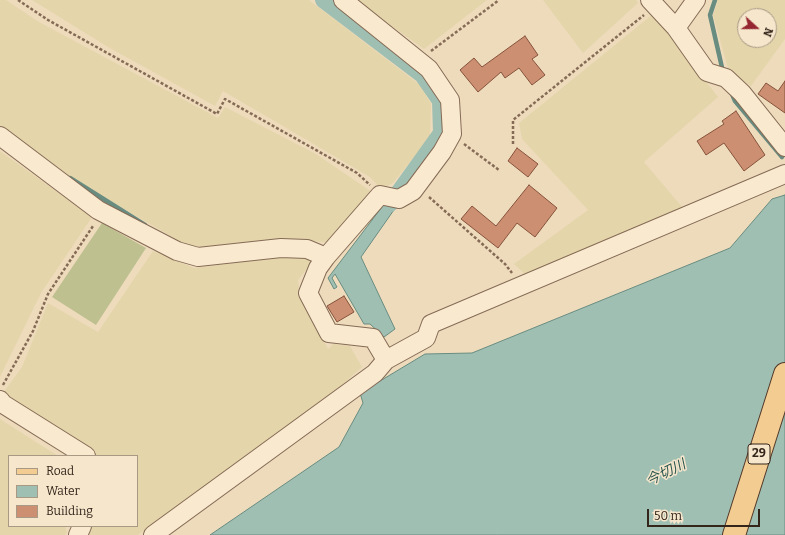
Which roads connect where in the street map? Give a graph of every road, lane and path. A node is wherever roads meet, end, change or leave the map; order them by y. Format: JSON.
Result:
{"nodes":[{"id":1,"x":18,"y":0,"type":"edge"},
{"id":2,"x":343,"y":0,"type":"edge"},
{"id":3,"x":499,"y":0,"type":"edge"},
{"id":4,"x":696,"y":0,"type":"edge"},
{"id":5,"x":653,"y":3,"type":"edge"},
{"id":6,"x":676,"y":28,"type":"junction"},
{"id":7,"x":419,"y":60,"type":"junction"},
{"id":8,"x":452,"y":134,"type":"junction"},
{"id":9,"x":0,"y":136,"type":"edge"},
{"id":10,"x":513,"y":144,"type":"dead end"},
{"id":11,"x":785,"y":147,"type":"edge"},
{"id":12,"x":499,"y":170,"type":"dead end"},
{"id":13,"x":785,"y":174,"type":"edge"},
{"id":14,"x":416,"y":186,"type":"junction"},
{"id":15,"x":389,"y":197,"type":"junction"},
{"id":16,"x":102,"y":212,"type":"junction"},
{"id":17,"x":326,"y":257,"type":"junction"},
{"id":18,"x":522,"y":286,"type":"junction"},
{"id":19,"x":386,"y":360,"type":"junction"},
{"id":20,"x":785,"y":374,"type":"edge"},
{"id":21,"x":0,"y":390,"type":"edge"},
{"id":22,"x":0,"y":400,"type":"edge"},
{"id":23,"x":84,"y":455,"type":"edge"},
{"id":24,"x":153,"y":535,"type":"edge"},
{"id":25,"x":734,"y":535,"type":"edge"}],
"edges":[{"from":1,"to":15,"type":"path"},
{"from":2,"to":7,"type":"street"},
{"from":3,"to":7,"type":"path"},
{"from":4,"to":6,"type":"street"},
{"from":5,"to":6,"type":"street"},
{"from":5,"to":10,"type":"path"},
{"from":6,"to":11,"type":"street"},
{"from":7,"to":8,"type":"street"},
{"from":8,"to":12,"type":"path"},
{"from":8,"to":14,"type":"street"},
{"from":9,"to":16,"type":"street"},
{"from":13,"to":18,"type":"street"},
{"from":14,"to":15,"type":"street"},
{"from":14,"to":18,"type":"path"},
{"from":15,"to":17,"type":"street"},
{"from":16,"to":17,"type":"street"},
{"from":16,"to":21,"type":"path"},
{"from":17,"to":19,"type":"street"},
{"from":18,"to":19,"type":"street"},
{"from":19,"to":24,"type":"street"},
{"from":20,"to":25,"type":"main road","number":"29"},
{"from":22,"to":23,"type":"street"}]}
